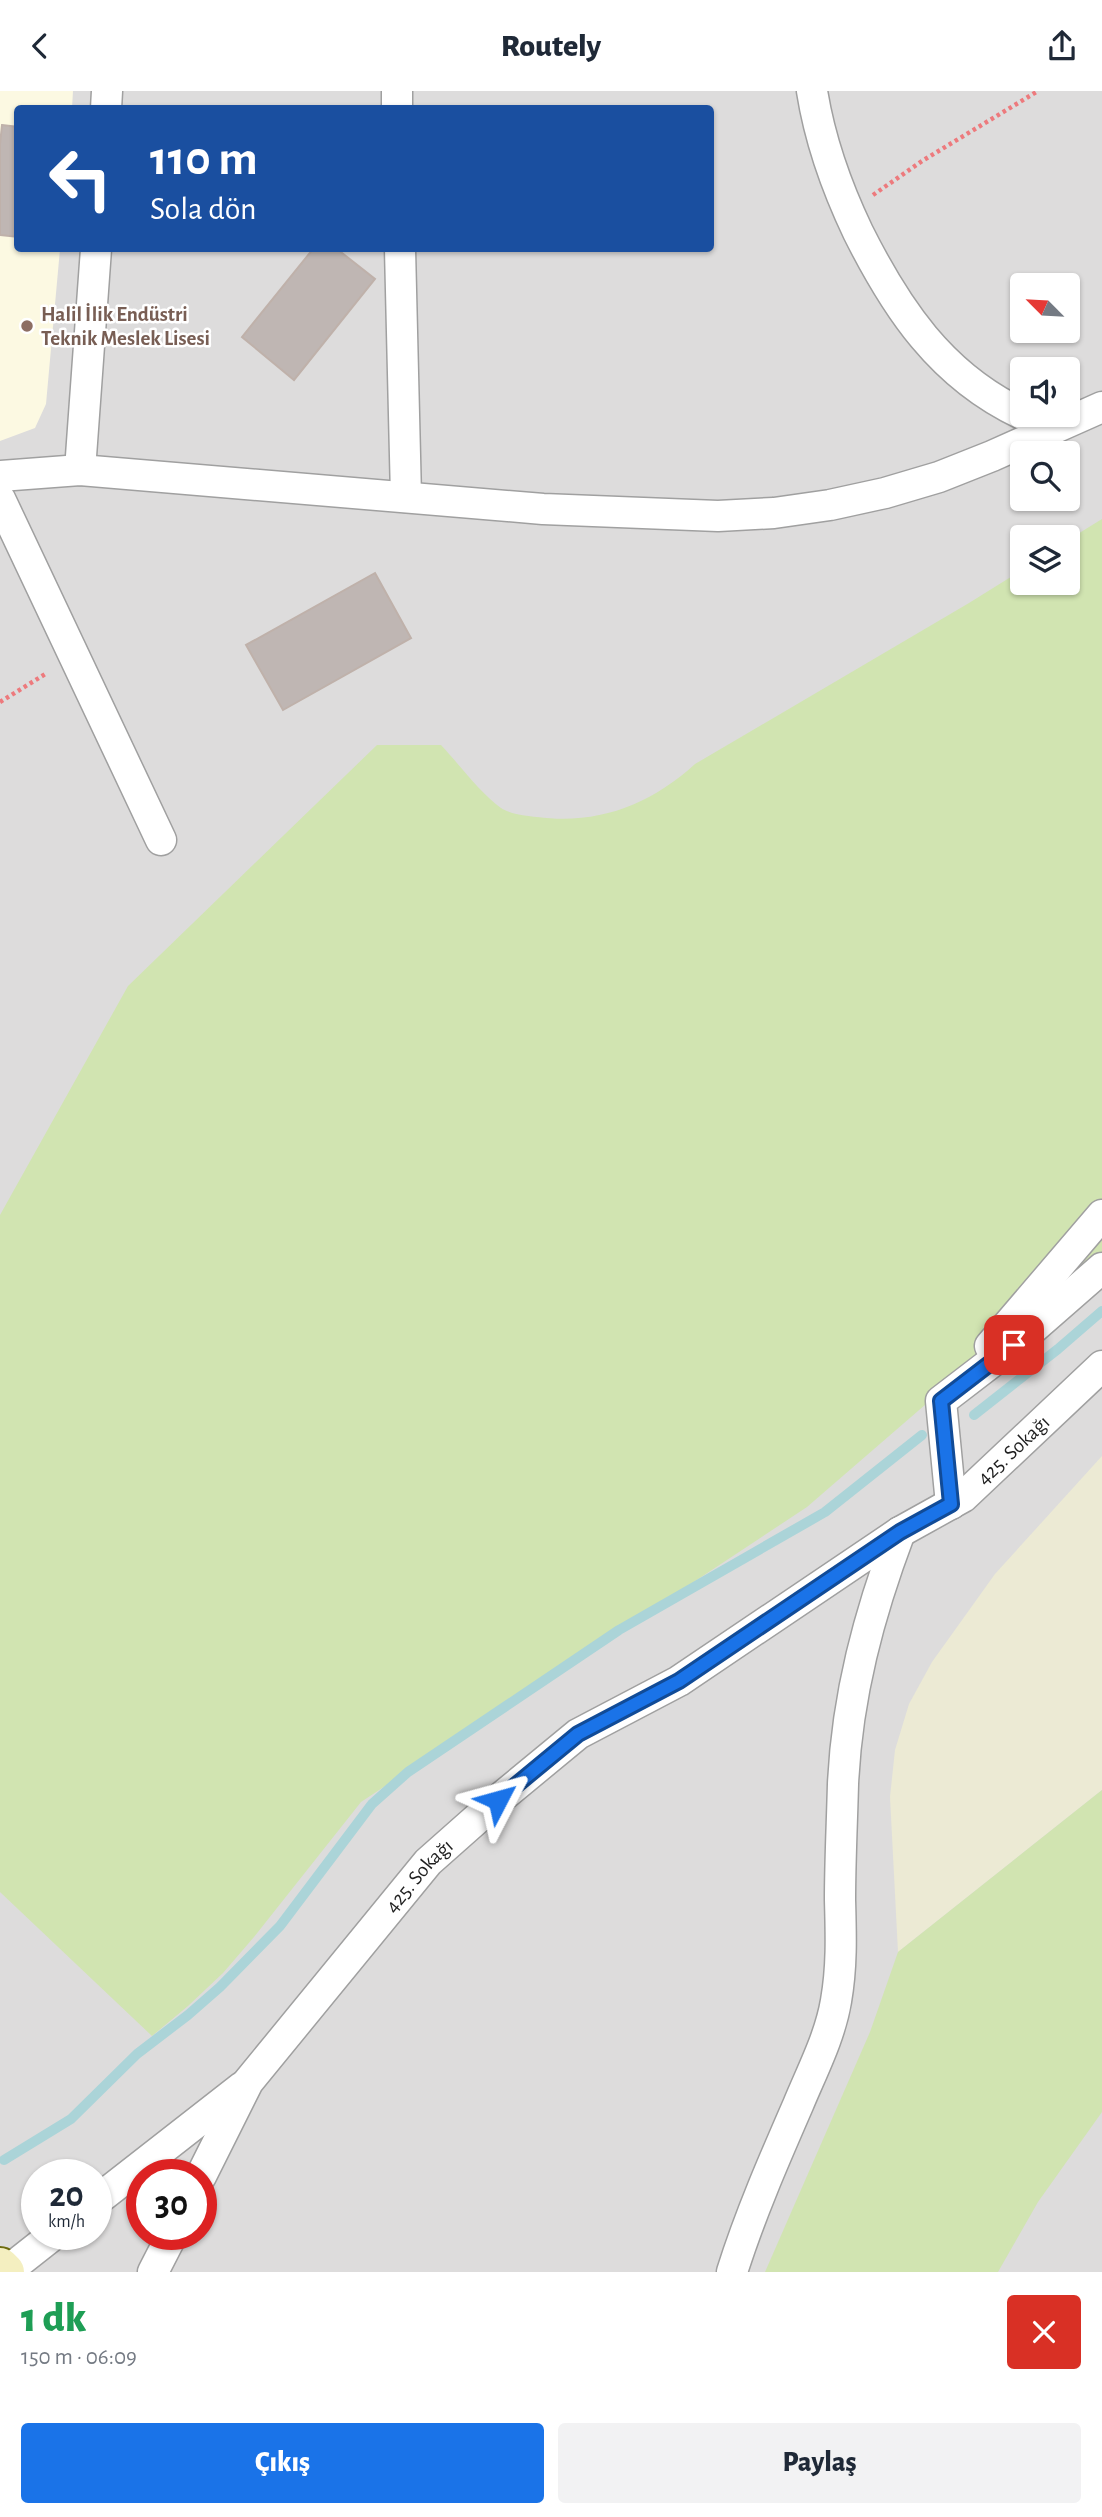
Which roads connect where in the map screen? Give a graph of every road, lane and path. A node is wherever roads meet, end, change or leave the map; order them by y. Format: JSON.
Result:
{"nodes":[{"id":1,"x":812,"y":91,"type":"edge"},
{"id":2,"x":1038,"y":91,"type":"edge"},
{"id":3,"x":848,"y":212,"type":"junction"},
{"id":4,"x":96,"y":252,"type":"edge"},
{"id":5,"x":400,"y":252,"type":"edge"},
{"id":6,"x":1010,"y":406,"type":"edge"},
{"id":7,"x":1102,"y":407,"type":"edge"},
{"id":8,"x":1055,"y":428,"type":"joint"},
{"id":9,"x":80,"y":470,"type":"junction"},
{"id":10,"x":0,"y":476,"type":"edge"},
{"id":11,"x":406,"y":497,"type":"junction"},
{"id":12,"x":0,"y":499,"type":"edge"},
{"id":13,"x":75,"y":657,"type":"junction"},
{"id":14,"x":0,"y":702,"type":"edge"},
{"id":15,"x":161,"y":840,"type":"dead end"},
{"id":16,"x":1102,"y":1215,"type":"edge"},
{"id":17,"x":1102,"y":1268,"type":"edge"},
{"id":18,"x":1102,"y":1366,"type":"edge"},
{"id":19,"x":941,"y":1401,"type":"junction"},
{"id":20,"x":951,"y":1504,"type":"junction"},
{"id":21,"x":900,"y":1532,"type":"junction"},
{"id":22,"x":248,"y":2083,"type":"junction"},
{"id":23,"x":210,"y":2159,"type":"edge"},
{"id":24,"x":112,"y":2189,"type":"edge"},
{"id":25,"x":34,"y":2250,"type":"edge"},
{"id":26,"x":164,"y":2250,"type":"edge"},
{"id":27,"x":0,"y":2267,"type":"edge"},
{"id":28,"x":5,"y":2272,"type":"edge"},
{"id":29,"x":153,"y":2272,"type":"edge"},
{"id":30,"x":732,"y":2272,"type":"edge"}],
"edges":[{"from":1,"to":3,"type":"street"},
{"from":2,"to":3,"type":"path"},
{"from":3,"to":6,"type":"street"},
{"from":4,"to":9,"type":"street"},
{"from":5,"to":11,"type":"street"},
{"from":7,"to":8,"type":"street"},
{"from":8,"to":11,"type":"street"},
{"from":9,"to":10,"type":"street"},
{"from":9,"to":11,"type":"street"},
{"from":12,"to":13,"type":"street"},
{"from":13,"to":14,"type":"path"},
{"from":13,"to":15,"type":"street"},
{"from":16,"to":19,"type":"street"},
{"from":17,"to":19,"type":"street"},
{"from":18,"to":20,"type":"street","name":"425. Sokağı"},
{"from":19,"to":20,"type":"street"},
{"from":20,"to":21,"type":"street","name":"425. Sokağı"},
{"from":21,"to":22,"type":"street","name":"425. Sokağı"},
{"from":21,"to":30,"type":"street"},
{"from":22,"to":23,"type":"street","name":"425. Sokağı"},
{"from":22,"to":24,"type":"street","name":"425. Sokağı"},
{"from":25,"to":28,"type":"street"},
{"from":26,"to":29,"type":"street"},
{"from":27,"to":28,"type":"street"}]}
